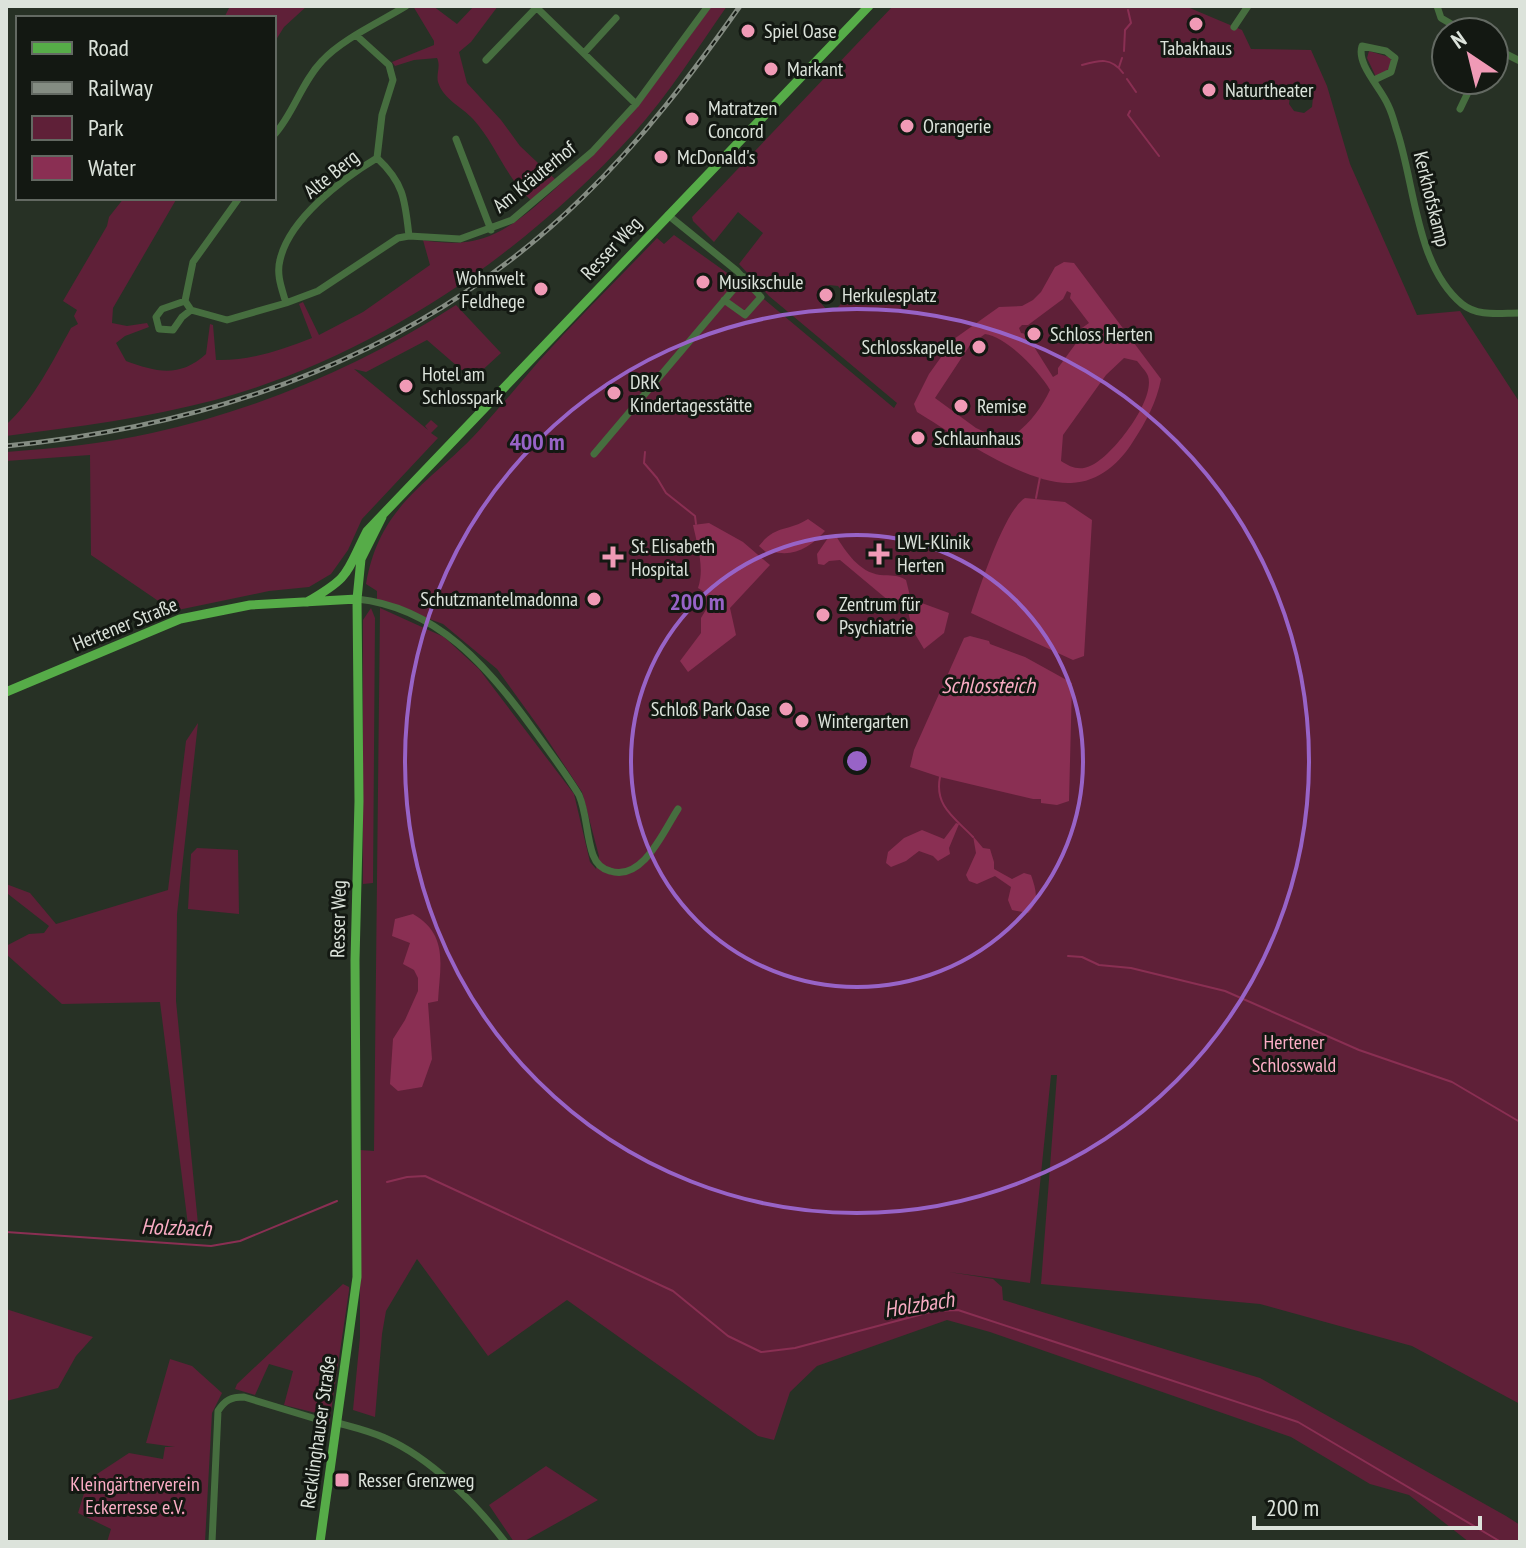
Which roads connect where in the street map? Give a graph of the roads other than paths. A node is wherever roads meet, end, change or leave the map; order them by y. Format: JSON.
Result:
{"nodes":[{"id":1,"x":406,"y":6,"type":"edge"},
{"id":2,"x":708,"y":6,"type":"edge"},
{"id":3,"x":869,"y":6,"type":"edge"},
{"id":4,"x":1248,"y":6,"type":"edge"},
{"id":5,"x":537,"y":7,"type":"edge"},
{"id":6,"x":616,"y":18,"type":"dead end"},
{"id":7,"x":1234,"y":27,"type":"dead end"},
{"id":8,"x":357,"y":36,"type":"junction"},
{"id":9,"x":584,"y":53,"type":"junction"},
{"id":10,"x":486,"y":60,"type":"dead end"},
{"id":11,"x":1374,"y":80,"type":"junction"},
{"id":12,"x":1466,"y":96,"type":"edge"},
{"id":13,"x":636,"y":104,"type":"junction"},
{"id":14,"x":1460,"y":109,"type":"dead end"},
{"id":15,"x":276,"y":133,"type":"edge"},
{"id":16,"x":456,"y":139,"type":"dead end"},
{"id":17,"x":377,"y":158,"type":"junction"},
{"id":18,"x":238,"y":200,"type":"edge"},
{"id":19,"x":668,"y":215,"type":"junction"},
{"id":20,"x":491,"y":230,"type":"junction"},
{"id":21,"x":409,"y":236,"type":"junction"},
{"id":22,"x":744,"y":277,"type":"junction"},
{"id":23,"x":724,"y":300,"type":"junction"},
{"id":24,"x":185,"y":301,"type":"junction"},
{"id":25,"x":286,"y":303,"type":"junction"},
{"id":26,"x":191,"y":310,"type":"junction"},
{"id":27,"x":1520,"y":313,"type":"edge"},
{"id":28,"x":594,"y":454,"type":"dead end"},
{"id":29,"x":382,"y":517,"type":"junction"},
{"id":30,"x":357,"y":599,"type":"junction"},
{"id":31,"x":307,"y":602,"type":"junction"},
{"id":32,"x":6,"y":692,"type":"edge"},
{"id":33,"x":678,"y":809,"type":"dead end"},
{"id":34,"x":351,"y":1326,"type":"joint"},
{"id":35,"x":313,"y":1418,"type":"dead end"},
{"id":36,"x":338,"y":1423,"type":"junction"},
{"id":37,"x":212,"y":1542,"type":"edge"},
{"id":38,"x":320,"y":1542,"type":"edge"},
{"id":39,"x":505,"y":1542,"type":"edge"}],
"edges":[{"from":1,"to":8,"type":"street"},
{"from":2,"to":13,"type":"street","name":"Am Kräuterhof"},
{"from":3,"to":19,"type":"main road","name":"Resser Weg"},
{"from":4,"to":7,"type":"street"},
{"from":5,"to":9,"type":"street"},
{"from":5,"to":10,"type":"street"},
{"from":6,"to":9,"type":"street"},
{"from":8,"to":15,"type":"street"},
{"from":8,"to":17,"type":"street"},
{"from":9,"to":13,"type":"street"},
{"from":11,"to":11,"type":"street","name":"Kerkhofskamp"},
{"from":11,"to":27,"type":"street","name":"Kerkhofskamp"},
{"from":12,"to":14,"type":"street"},
{"from":13,"to":20,"type":"street","name":"Am Kräuterhof"},
{"from":16,"to":20,"type":"street"},
{"from":17,"to":21,"type":"street"},
{"from":17,"to":25,"type":"street","name":"Alte Berg"},
{"from":18,"to":24,"type":"street"},
{"from":19,"to":22,"type":"street"},
{"from":19,"to":29,"type":"main road","name":"Resser Weg"},
{"from":20,"to":21,"type":"street","name":"Am Kräuterhof"},
{"from":21,"to":25,"type":"street"},
{"from":22,"to":23,"type":"street"},
{"from":22,"to":23,"type":"street"},
{"from":23,"to":28,"type":"street"},
{"from":24,"to":26,"type":"street"},
{"from":24,"to":26,"type":"street"},
{"from":25,"to":26,"type":"street"},
{"from":29,"to":30,"type":"main road","name":"Resser Weg"},
{"from":29,"to":31,"type":"main road","name":"Resser Weg"},
{"from":30,"to":31,"type":"main road","name":"Hertener Straße"},
{"from":30,"to":33,"type":"street"},
{"from":30,"to":34,"type":"main road","name":"Resser Weg"},
{"from":31,"to":32,"type":"main road","name":"Hertener Straße"},
{"from":34,"to":36,"type":"main road","name":"Recklinghauser Straße"},
{"from":35,"to":37,"type":"street"},
{"from":36,"to":38,"type":"main road","name":"Recklinghauser Straße"},
{"from":36,"to":39,"type":"street"}]}
